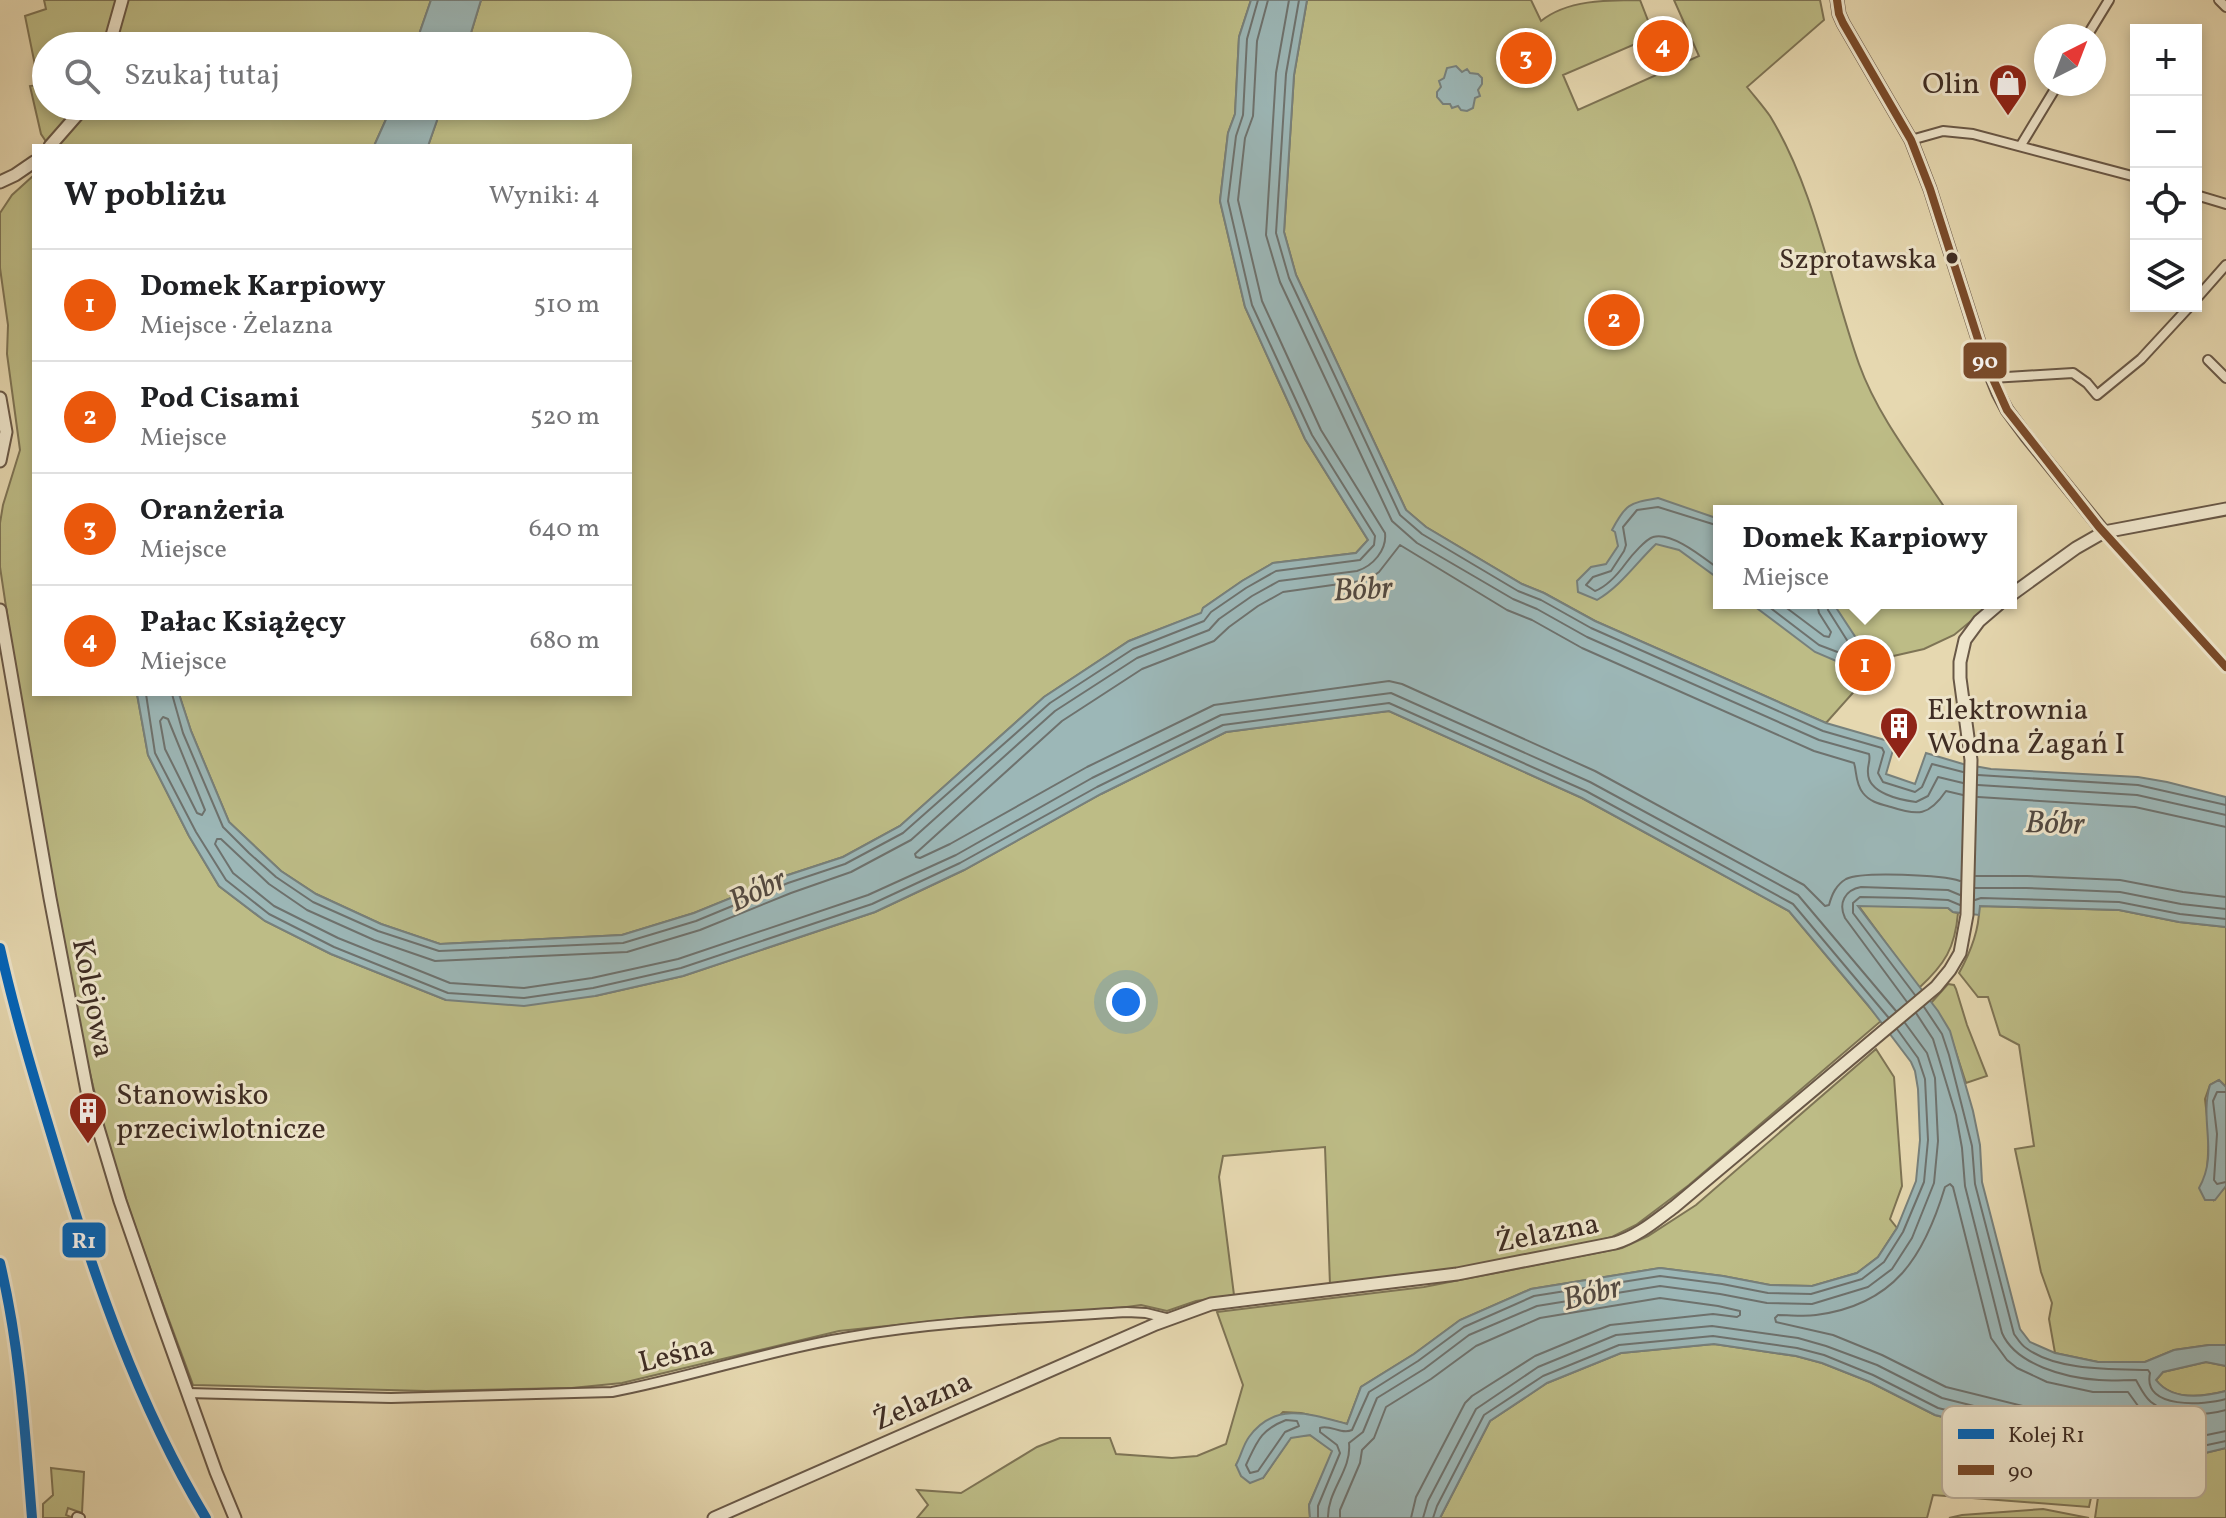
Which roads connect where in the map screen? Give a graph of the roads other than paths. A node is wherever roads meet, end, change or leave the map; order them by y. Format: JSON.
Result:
{"nodes":[{"id":1,"x":122,"y":0,"type":"edge"},
{"id":2,"x":2109,"y":0,"type":"edge"},
{"id":3,"x":2219,"y":0,"type":"edge"},
{"id":4,"x":1838,"y":1,"type":"edge"},
{"id":5,"x":2226,"y":7,"type":"edge"},
{"id":6,"x":2094,"y":24,"type":"edge"},
{"id":7,"x":113,"y":32,"type":"edge"},
{"id":8,"x":2051,"y":96,"type":"edge"},
{"id":9,"x":73,"y":120,"type":"edge"},
{"id":10,"x":1911,"y":140,"type":"junction"},
{"id":11,"x":52,"y":144,"type":"edge"},
{"id":12,"x":2021,"y":145,"type":"junction"},
{"id":13,"x":32,"y":163,"type":"edge"},
{"id":14,"x":2130,"y":175,"type":"edge"},
{"id":15,"x":0,"y":182,"type":"edge"},
{"id":16,"x":2202,"y":197,"type":"edge"},
{"id":17,"x":2226,"y":204,"type":"edge"},
{"id":18,"x":2226,"y":265,"type":"edge"},
{"id":19,"x":2202,"y":292,"type":"edge"},
{"id":20,"x":2184,"y":312,"type":"edge"},
{"id":21,"x":2208,"y":360,"type":"dead end"},
{"id":22,"x":2224,"y":372,"type":"edge"},
{"id":23,"x":1991,"y":378,"type":"junction"},
{"id":24,"x":0,"y":398,"type":"edge"},
{"id":25,"x":0,"y":461,"type":"edge"},
{"id":26,"x":2226,"y":509,"type":"edge"},
{"id":27,"x":2104,"y":532,"type":"junction"},
{"id":28,"x":2017,"y":591,"type":"edge"},
{"id":29,"x":1993,"y":609,"type":"edge"},
{"id":30,"x":0,"y":610,"type":"edge"},
{"id":31,"x":2226,"y":667,"type":"edge"},
{"id":32,"x":1171,"y":1319,"type":"junction"},
{"id":33,"x":187,"y":1393,"type":"junction"},
{"id":34,"x":235,"y":1518,"type":"edge"},
{"id":35,"x":714,"y":1518,"type":"edge"}],
"edges":[{"from":1,"to":7,"type":"street"},
{"from":2,"to":6,"type":"street"},
{"from":3,"to":5,"type":"street"},
{"from":4,"to":10,"type":"street"},
{"from":8,"to":12,"type":"street"},
{"from":9,"to":11,"type":"street"},
{"from":10,"to":12,"type":"street"},
{"from":10,"to":23,"type":"street"},
{"from":12,"to":14,"type":"street"},
{"from":13,"to":15,"type":"street"},
{"from":16,"to":17,"type":"street"},
{"from":18,"to":19,"type":"street"},
{"from":20,"to":23,"type":"street"},
{"from":21,"to":22,"type":"street"},
{"from":23,"to":27,"type":"street"},
{"from":24,"to":25,"type":"street"},
{"from":26,"to":27,"type":"street"},
{"from":27,"to":28,"type":"street"},
{"from":27,"to":31,"type":"street"},
{"from":29,"to":32,"type":"street","name":"Żelazna"},
{"from":30,"to":33,"type":"street","name":"Kolejowa"},
{"from":32,"to":33,"type":"street","name":"Leśna"},
{"from":32,"to":35,"type":"street","name":"Żelazna"},
{"from":33,"to":34,"type":"street","name":"Kolejowa"}]}
